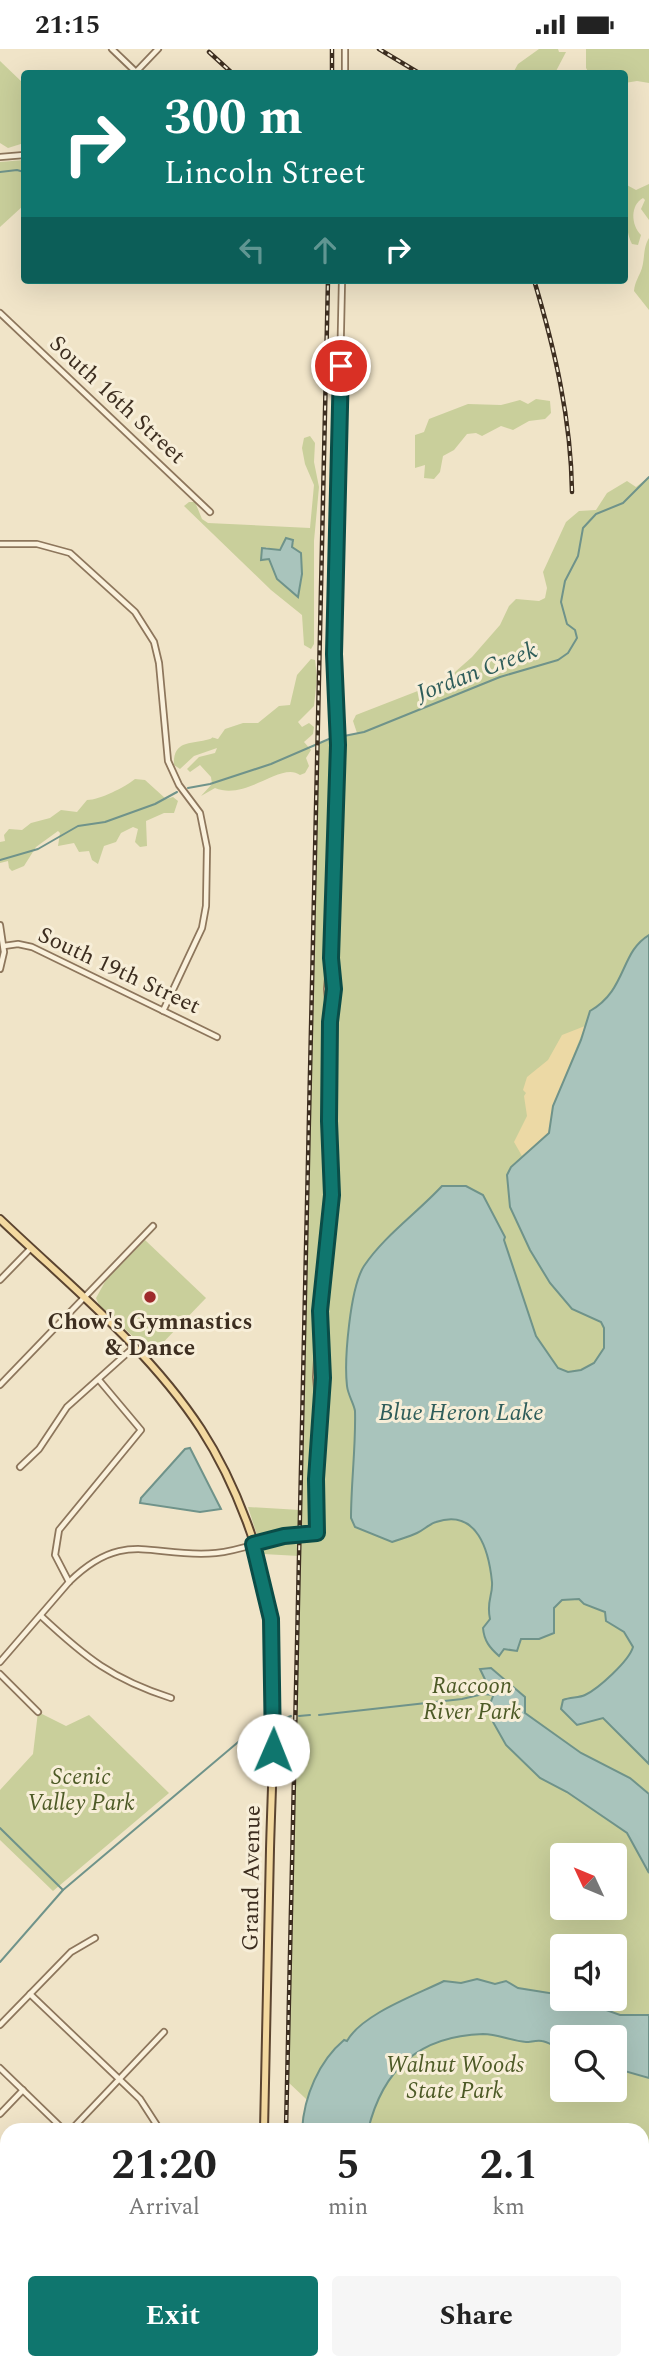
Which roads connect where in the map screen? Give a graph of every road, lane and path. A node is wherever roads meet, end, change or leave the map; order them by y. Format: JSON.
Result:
{"nodes":[{"id":1,"x":111,"y":49,"type":"edge"},
{"id":2,"x":158,"y":49,"type":"edge"},
{"id":3,"x":345,"y":49,"type":"edge"},
{"id":4,"x":133,"y":70,"type":"edge"},
{"id":5,"x":139,"y":70,"type":"edge"},
{"id":6,"x":345,"y":70,"type":"edge"},
{"id":7,"x":21,"y":155,"type":"edge"},
{"id":8,"x":0,"y":157,"type":"edge"},
{"id":9,"x":342,"y":284,"type":"edge"},
{"id":10,"x":0,"y":313,"type":"edge"},
{"id":11,"x":210,"y":512,"type":"dead end"},
{"id":12,"x":0,"y":544,"type":"edge"},
{"id":13,"x":0,"y":925,"type":"edge"},
{"id":14,"x":4,"y":946,"type":"junction"},
{"id":15,"x":0,"y":969,"type":"edge"},
{"id":16,"x":163,"y":1011,"type":"junction"},
{"id":17,"x":217,"y":1037,"type":"dead end"},
{"id":18,"x":0,"y":1219,"type":"edge"},
{"id":19,"x":153,"y":1226,"type":"dead end"},
{"id":20,"x":31,"y":1248,"type":"junction"},
{"id":21,"x":0,"y":1280,"type":"edge"},
{"id":22,"x":83,"y":1299,"type":"junction"},
{"id":23,"x":134,"y":1347,"type":"junction"},
{"id":24,"x":99,"y":1380,"type":"junction"},
{"id":25,"x":0,"y":1385,"type":"edge"},
{"id":26,"x":20,"y":1467,"type":"dead end"},
{"id":27,"x":253,"y":1544,"type":"junction"},
{"id":28,"x":69,"y":1582,"type":"junction"},
{"id":29,"x":41,"y":1616,"type":"junction"},
{"id":30,"x":0,"y":1662,"type":"edge"},
{"id":31,"x":0,"y":1674,"type":"edge"},
{"id":32,"x":172,"y":1698,"type":"dead end"},
{"id":33,"x":38,"y":1712,"type":"dead end"},
{"id":34,"x":95,"y":1938,"type":"dead end"},
{"id":35,"x":30,"y":1994,"type":"junction"},
{"id":36,"x":0,"y":2025,"type":"edge"},
{"id":37,"x":164,"y":2032,"type":"dead end"},
{"id":38,"x":0,"y":2068,"type":"edge"},
{"id":39,"x":119,"y":2079,"type":"junction"},
{"id":40,"x":23,"y":2090,"type":"junction"},
{"id":41,"x":0,"y":2114,"type":"edge"},
{"id":42,"x":57,"y":2123,"type":"edge"},
{"id":43,"x":78,"y":2123,"type":"edge"},
{"id":44,"x":155,"y":2123,"type":"edge"},
{"id":45,"x":264,"y":2123,"type":"edge"}],
"edges":[{"from":1,"to":4,"type":"street"},
{"from":2,"to":5,"type":"street"},
{"from":3,"to":6,"type":"street"},
{"from":7,"to":8,"type":"street"},
{"from":9,"to":27,"type":"street"},
{"from":10,"to":11,"type":"street","name":"South 16th Street"},
{"from":12,"to":16,"type":"street"},
{"from":13,"to":14,"type":"street"},
{"from":14,"to":15,"type":"street"},
{"from":14,"to":16,"type":"street","name":"South 19th Street"},
{"from":16,"to":17,"type":"street","name":"South 19th Street"},
{"from":18,"to":20,"type":"main road","name":"Grand Avenue"},
{"from":19,"to":22,"type":"street"},
{"from":20,"to":21,"type":"street"},
{"from":20,"to":22,"type":"main road","name":"Grand Avenue"},
{"from":22,"to":23,"type":"main road","name":"Grand Avenue"},
{"from":22,"to":25,"type":"street"},
{"from":23,"to":24,"type":"street"},
{"from":23,"to":27,"type":"main road","name":"Grand Avenue"},
{"from":24,"to":26,"type":"street"},
{"from":24,"to":28,"type":"street"},
{"from":27,"to":28,"type":"street"},
{"from":27,"to":45,"type":"main road","name":"Grand Avenue"},
{"from":28,"to":29,"type":"street"},
{"from":29,"to":30,"type":"street"},
{"from":29,"to":32,"type":"street"},
{"from":31,"to":33,"type":"street"},
{"from":34,"to":35,"type":"street"},
{"from":35,"to":36,"type":"street"},
{"from":35,"to":39,"type":"street"},
{"from":37,"to":39,"type":"street"},
{"from":38,"to":40,"type":"street"},
{"from":39,"to":43,"type":"street"},
{"from":39,"to":44,"type":"street"},
{"from":40,"to":41,"type":"street"},
{"from":40,"to":42,"type":"street"}]}
